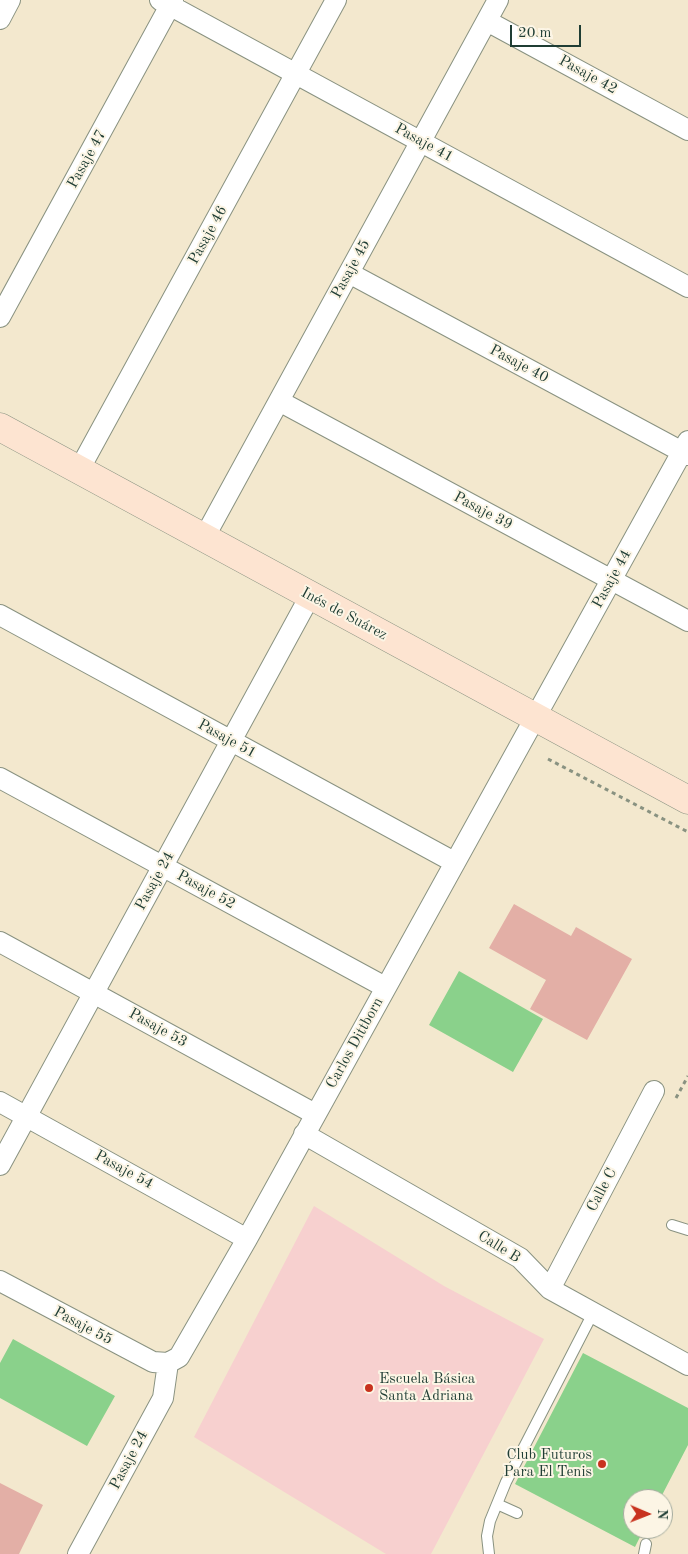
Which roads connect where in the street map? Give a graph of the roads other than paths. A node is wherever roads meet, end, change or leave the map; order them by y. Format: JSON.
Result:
{"nodes":[{"id":1,"x":10,"y":0,"type":"edge"},
{"id":2,"x":336,"y":0,"type":"edge"},
{"id":3,"x":498,"y":0,"type":"edge"},
{"id":4,"x":168,"y":2,"type":"edge"},
{"id":5,"x":0,"y":19,"type":"edge"},
{"id":6,"x":487,"y":21,"type":"junction"},
{"id":7,"x":296,"y":74,"type":"junction"},
{"id":8,"x":688,"y":130,"type":"edge"},
{"id":9,"x":421,"y":141,"type":"junction"},
{"id":10,"x":349,"y":273,"type":"junction"},
{"id":11,"x":688,"y":287,"type":"edge"},
{"id":12,"x":0,"y":317,"type":"edge"},
{"id":13,"x":279,"y":401,"type":"junction"},
{"id":14,"x":0,"y":427,"type":"edge"},
{"id":15,"x":686,"y":449,"type":"edge"},
{"id":16,"x":79,"y":470,"type":"junction"},
{"id":17,"x":204,"y":538,"type":"junction"},
{"id":18,"x":612,"y":580,"type":"junction"},
{"id":19,"x":310,"y":596,"type":"junction"},
{"id":20,"x":0,"y":616,"type":"edge"},
{"id":21,"x":688,"y":621,"type":"edge"},
{"id":22,"x":536,"y":718,"type":"junction"},
{"id":23,"x":231,"y":741,"type":"junction"},
{"id":24,"x":0,"y":778,"type":"edge"},
{"id":25,"x":688,"y":800,"type":"edge"},
{"id":26,"x":454,"y":862,"type":"junction"},
{"id":27,"x":163,"y":866,"type":"junction"},
{"id":28,"x":0,"y":942,"type":"edge"},
{"id":29,"x":385,"y":987,"type":"junction"},
{"id":30,"x":94,"y":993,"type":"junction"},
{"id":31,"x":654,"y":1091,"type":"dead end"},
{"id":32,"x":0,"y":1102,"type":"edge"},
{"id":33,"x":316,"y":1114,"type":"junction"},
{"id":34,"x":26,"y":1117,"type":"junction"},
{"id":35,"x":304,"y":1134,"type":"junction"},
{"id":36,"x":0,"y":1166,"type":"edge"},
{"id":37,"x":672,"y":1225,"type":"dead end"},
{"id":38,"x":688,"y":1230,"type":"edge"},
{"id":39,"x":247,"y":1239,"type":"junction"},
{"id":40,"x":2,"y":1287,"type":"edge"},
{"id":41,"x":550,"y":1289,"type":"junction"},
{"id":42,"x":593,"y":1313,"type":"junction"},
{"id":43,"x":168,"y":1363,"type":"junction"},
{"id":44,"x":688,"y":1365,"type":"edge"},
{"id":45,"x":497,"y":1504,"type":"junction"},
{"id":46,"x":517,"y":1513,"type":"dead end"},
{"id":47,"x":78,"y":1554,"type":"edge"},
{"id":48,"x":488,"y":1554,"type":"edge"}],
"edges":[{"from":1,"to":5,"type":"street"},
{"from":2,"to":7,"type":"street","name":"Pasaje 46"},
{"from":3,"to":6,"type":"street","name":"Pasaje 45"},
{"from":4,"to":7,"type":"street","name":"Pasaje 41"},
{"from":4,"to":12,"type":"street","name":"Pasaje 47"},
{"from":6,"to":8,"type":"street","name":"Pasaje 42"},
{"from":6,"to":9,"type":"street","name":"Pasaje 45"},
{"from":7,"to":9,"type":"street","name":"Pasaje 41"},
{"from":7,"to":16,"type":"street","name":"Pasaje 46"},
{"from":9,"to":10,"type":"street","name":"Pasaje 45"},
{"from":9,"to":11,"type":"street","name":"Pasaje 41"},
{"from":10,"to":13,"type":"street","name":"Pasaje 45"},
{"from":10,"to":15,"type":"street","name":"Pasaje 40"},
{"from":13,"to":17,"type":"street","name":"Pasaje 45"},
{"from":13,"to":18,"type":"street","name":"Pasaje 39"},
{"from":14,"to":16,"type":"street","name":"Inés de Suárez"},
{"from":15,"to":18,"type":"street","name":"Pasaje 44"},
{"from":16,"to":17,"type":"street","name":"Inés de Suárez"},
{"from":17,"to":19,"type":"street","name":"Inés de Suárez"},
{"from":18,"to":21,"type":"street","name":"Pasaje 39"},
{"from":18,"to":22,"type":"street","name":"Pasaje 44"},
{"from":19,"to":22,"type":"street","name":"Inés de Suárez"},
{"from":19,"to":23,"type":"street","name":"Pasaje 24"},
{"from":20,"to":23,"type":"street","name":"Pasaje 51"},
{"from":22,"to":25,"type":"street","name":"Inés de Suárez"},
{"from":22,"to":26,"type":"street","name":"Carlos Dittborn"},
{"from":23,"to":26,"type":"street","name":"Pasaje 51"},
{"from":23,"to":27,"type":"street","name":"Pasaje 24"},
{"from":24,"to":27,"type":"street","name":"Pasaje 52"},
{"from":26,"to":29,"type":"street","name":"Carlos Dittborn"},
{"from":27,"to":29,"type":"street","name":"Pasaje 52"},
{"from":27,"to":30,"type":"street","name":"Pasaje 24"},
{"from":28,"to":30,"type":"street","name":"Pasaje 53"},
{"from":29,"to":33,"type":"street","name":"Carlos Dittborn"},
{"from":30,"to":33,"type":"street","name":"Pasaje 53"},
{"from":30,"to":34,"type":"street","name":"Pasaje 24"},
{"from":31,"to":41,"type":"street","name":"Calle C"},
{"from":32,"to":34,"type":"street","name":"Pasaje 54"},
{"from":33,"to":35,"type":"street","name":"Carlos Dittborn"},
{"from":34,"to":36,"type":"street","name":"Pasaje 24"},
{"from":34,"to":39,"type":"street","name":"Pasaje 54"},
{"from":35,"to":39,"type":"street","name":"Carlos Dittborn"},
{"from":35,"to":41,"type":"street","name":"Calle B"},
{"from":37,"to":38,"type":"lane"},
{"from":39,"to":43,"type":"street","name":"Carlos Dittborn"},
{"from":40,"to":43,"type":"street","name":"Pasaje 55"},
{"from":41,"to":42,"type":"street","name":"Calle B"},
{"from":42,"to":44,"type":"street","name":"Calle B"},
{"from":42,"to":45,"type":"lane"},
{"from":43,"to":47,"type":"street","name":"Pasaje 24"},
{"from":45,"to":46,"type":"lane"},
{"from":45,"to":48,"type":"lane"}]}
